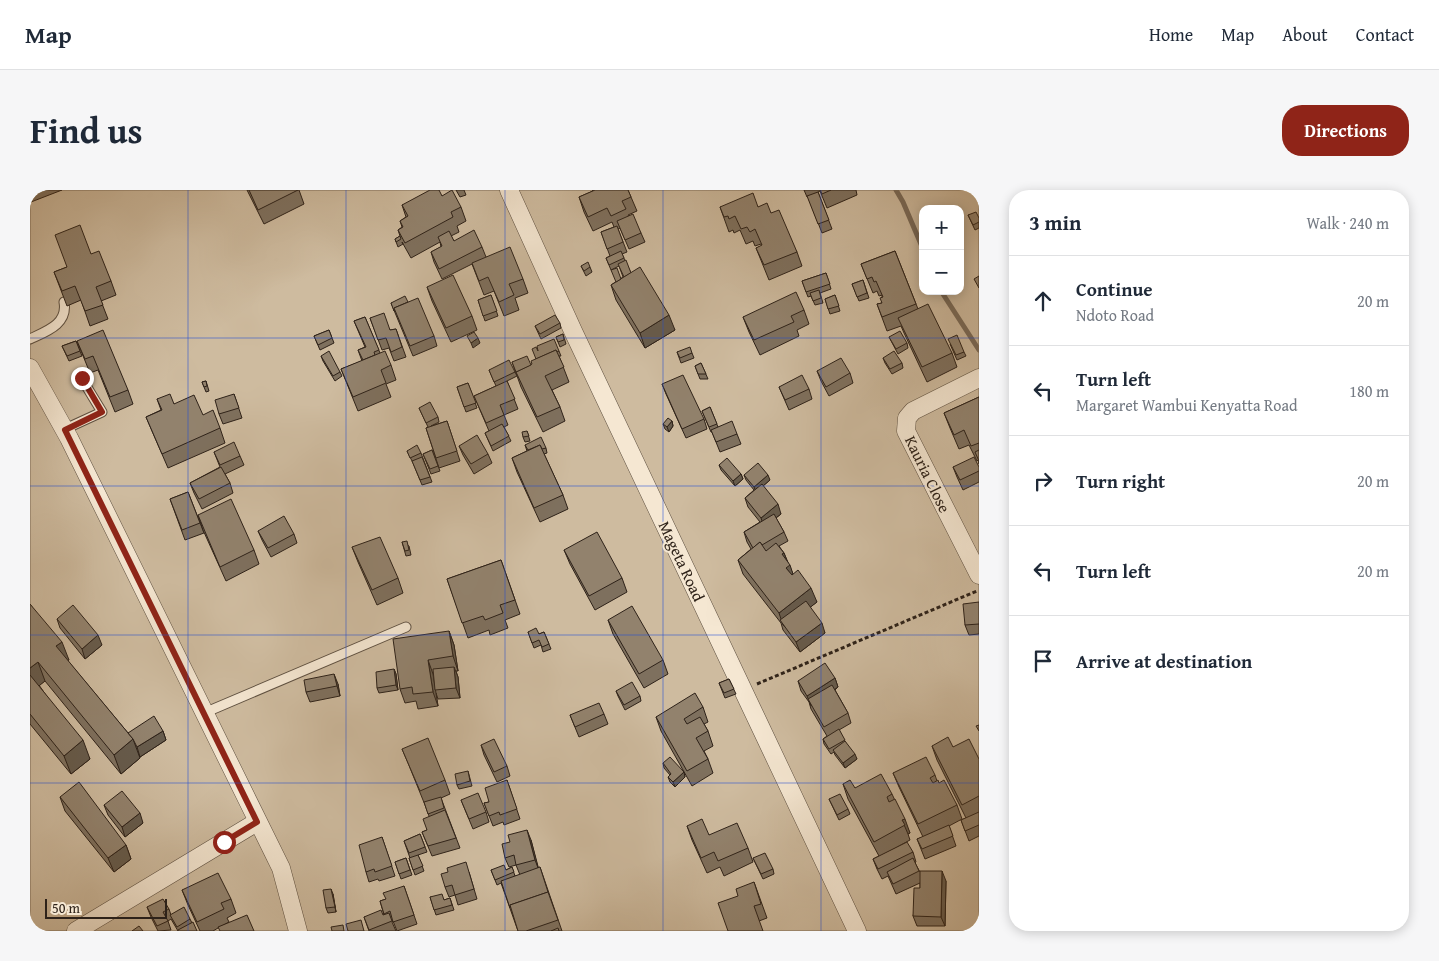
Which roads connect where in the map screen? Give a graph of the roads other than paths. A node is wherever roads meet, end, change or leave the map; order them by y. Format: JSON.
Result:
{"nodes":[{"id":1,"x":509,"y":190,"type":"edge"},
{"id":2,"x":64,"y":302,"type":"edge"},
{"id":3,"x":30,"y":339,"type":"edge"},
{"id":4,"x":30,"y":368,"type":"edge"},
{"id":5,"x":82,"y":378,"type":"dead end"},
{"id":6,"x":979,"y":378,"type":"edge"},
{"id":7,"x":65,"y":430,"type":"junction"},
{"id":8,"x":979,"y":575,"type":"edge"},
{"id":9,"x":406,"y":627,"type":"dead end"},
{"id":10,"x":204,"y":713,"type":"junction"},
{"id":11,"x":257,"y":822,"type":"junction"},
{"id":12,"x":76,"y":931,"type":"edge"},
{"id":13,"x":298,"y":931,"type":"edge"},
{"id":14,"x":857,"y":931,"type":"edge"}],
"edges":[{"from":1,"to":14,"type":"street","name":"Mageta Road"},
{"from":2,"to":3,"type":"lane"},
{"from":4,"to":7,"type":"street"},
{"from":5,"to":7,"type":"lane"},
{"from":6,"to":8,"type":"street","name":"Kauria Close"},
{"from":7,"to":10,"type":"street"},
{"from":9,"to":10,"type":"lane"},
{"from":10,"to":11,"type":"street"},
{"from":11,"to":12,"type":"street"},
{"from":11,"to":13,"type":"street"}]}
